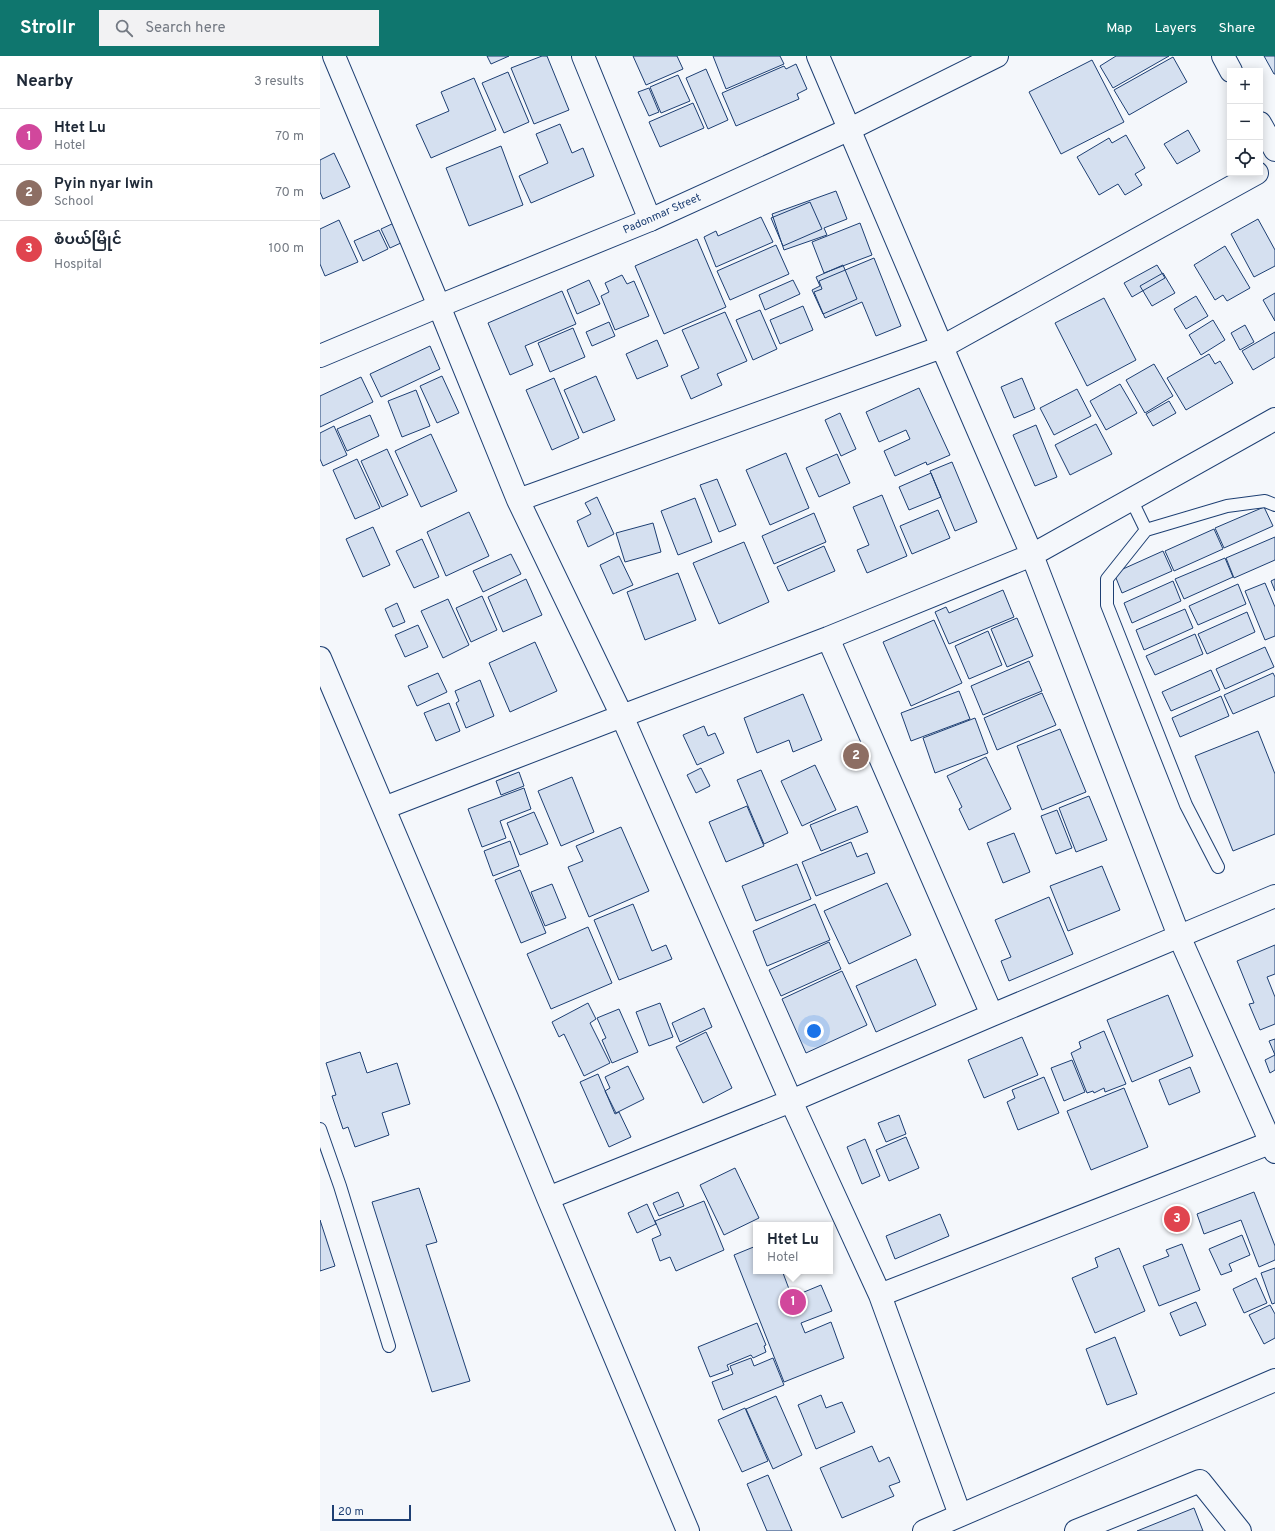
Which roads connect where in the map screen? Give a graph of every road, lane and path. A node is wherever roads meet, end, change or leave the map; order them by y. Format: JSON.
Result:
{"nodes":[{"id":1,"x":334,"y":56,"type":"edge"},
{"id":2,"x":583,"y":56,"type":"edge"},
{"id":3,"x":818,"y":56,"type":"edge"},
{"id":4,"x":998,"y":56,"type":"edge"},
{"id":5,"x":1223,"y":56,"type":"edge"},
{"id":6,"x":1230,"y":68,"type":"edge"},
{"id":7,"x":1263,"y":128,"type":"edge"},
{"id":8,"x":850,"y":129,"type":"junction"},
{"id":9,"x":1275,"y":150,"type":"edge"},
{"id":10,"x":1275,"y":163,"type":"edge"},
{"id":11,"x":1263,"y":169,"type":"edge"},
{"id":12,"x":1252,"y":176,"type":"edge"},
{"id":13,"x":650,"y":220,"type":"junction"},
{"id":14,"x":439,"y":306,"type":"junction"},
{"id":15,"x":942,"y":348,"type":"junction"},
{"id":16,"x":320,"y":356,"type":"edge"},
{"id":17,"x":1275,"y":419,"type":"edge"},
{"id":18,"x":518,"y":500,"type":"junction"},
{"id":19,"x":1131,"y":500,"type":"junction"},
{"id":20,"x":1275,"y":505,"type":"edge"},
{"id":21,"x":1146,"y":530,"type":"junction"},
{"id":22,"x":1032,"y":555,"type":"junction"},
{"id":23,"x":828,"y":638,"type":"junction"},
{"id":24,"x":320,"y":658,"type":"edge"},
{"id":25,"x":622,"y":716,"type":"junction"},
{"id":26,"x":384,"y":808,"type":"junction"},
{"id":27,"x":1218,"y":867,"type":"dead end"},
{"id":28,"x":1275,"y":896,"type":"edge"},
{"id":29,"x":1179,"y":936,"type":"junction"},
{"id":30,"x":992,"y":1015,"type":"junction"},
{"id":31,"x":791,"y":1101,"type":"junction"},
{"id":32,"x":320,"y":1129,"type":"edge"},
{"id":33,"x":1274,"y":1145,"type":"edge"},
{"id":34,"x":548,"y":1198,"type":"junction"},
{"id":35,"x":880,"y":1295,"type":"junction"},
{"id":36,"x":389,"y":1346,"type":"dead end"},
{"id":37,"x":1275,"y":1380,"type":"edge"},
{"id":38,"x":960,"y":1515,"type":"junction"},
{"id":39,"x":688,"y":1531,"type":"edge"},
{"id":40,"x":924,"y":1531,"type":"edge"},
{"id":41,"x":1076,"y":1531,"type":"edge"},
{"id":42,"x":1240,"y":1531,"type":"edge"}],
"edges":[{"from":1,"to":14,"type":"street"},
{"from":2,"to":13,"type":"street"},
{"from":3,"to":8,"type":"street"},
{"from":4,"to":8,"type":"street","name":"Padonmar Street"},
{"from":5,"to":6,"type":"street"},
{"from":7,"to":9,"type":"street"},
{"from":8,"to":13,"type":"street","name":"Padonmar Street"},
{"from":8,"to":15,"type":"street"},
{"from":10,"to":11,"type":"street"},
{"from":12,"to":15,"type":"street"},
{"from":13,"to":14,"type":"street","name":"Padonmar Street"},
{"from":14,"to":16,"type":"street","name":"Padonmar Street"},
{"from":14,"to":18,"type":"street"},
{"from":15,"to":18,"type":"street"},
{"from":15,"to":22,"type":"street"},
{"from":17,"to":19,"type":"street"},
{"from":18,"to":25,"type":"street"},
{"from":19,"to":21,"type":"lane"},
{"from":19,"to":22,"type":"street"},
{"from":20,"to":21,"type":"lane"},
{"from":21,"to":27,"type":"lane"},
{"from":22,"to":23,"type":"street"},
{"from":22,"to":29,"type":"street"},
{"from":23,"to":25,"type":"street"},
{"from":23,"to":30,"type":"street"},
{"from":24,"to":26,"type":"street"},
{"from":25,"to":26,"type":"street"},
{"from":25,"to":31,"type":"street"},
{"from":26,"to":34,"type":"street"},
{"from":28,"to":29,"type":"street"},
{"from":29,"to":30,"type":"street"},
{"from":29,"to":33,"type":"street"},
{"from":30,"to":31,"type":"street"},
{"from":31,"to":34,"type":"street"},
{"from":31,"to":35,"type":"street"},
{"from":32,"to":36,"type":"lane"},
{"from":33,"to":35,"type":"street"},
{"from":34,"to":39,"type":"street"},
{"from":35,"to":38,"type":"street"},
{"from":37,"to":38,"type":"street"},
{"from":38,"to":40,"type":"street"},
{"from":41,"to":42,"type":"street"}]}
